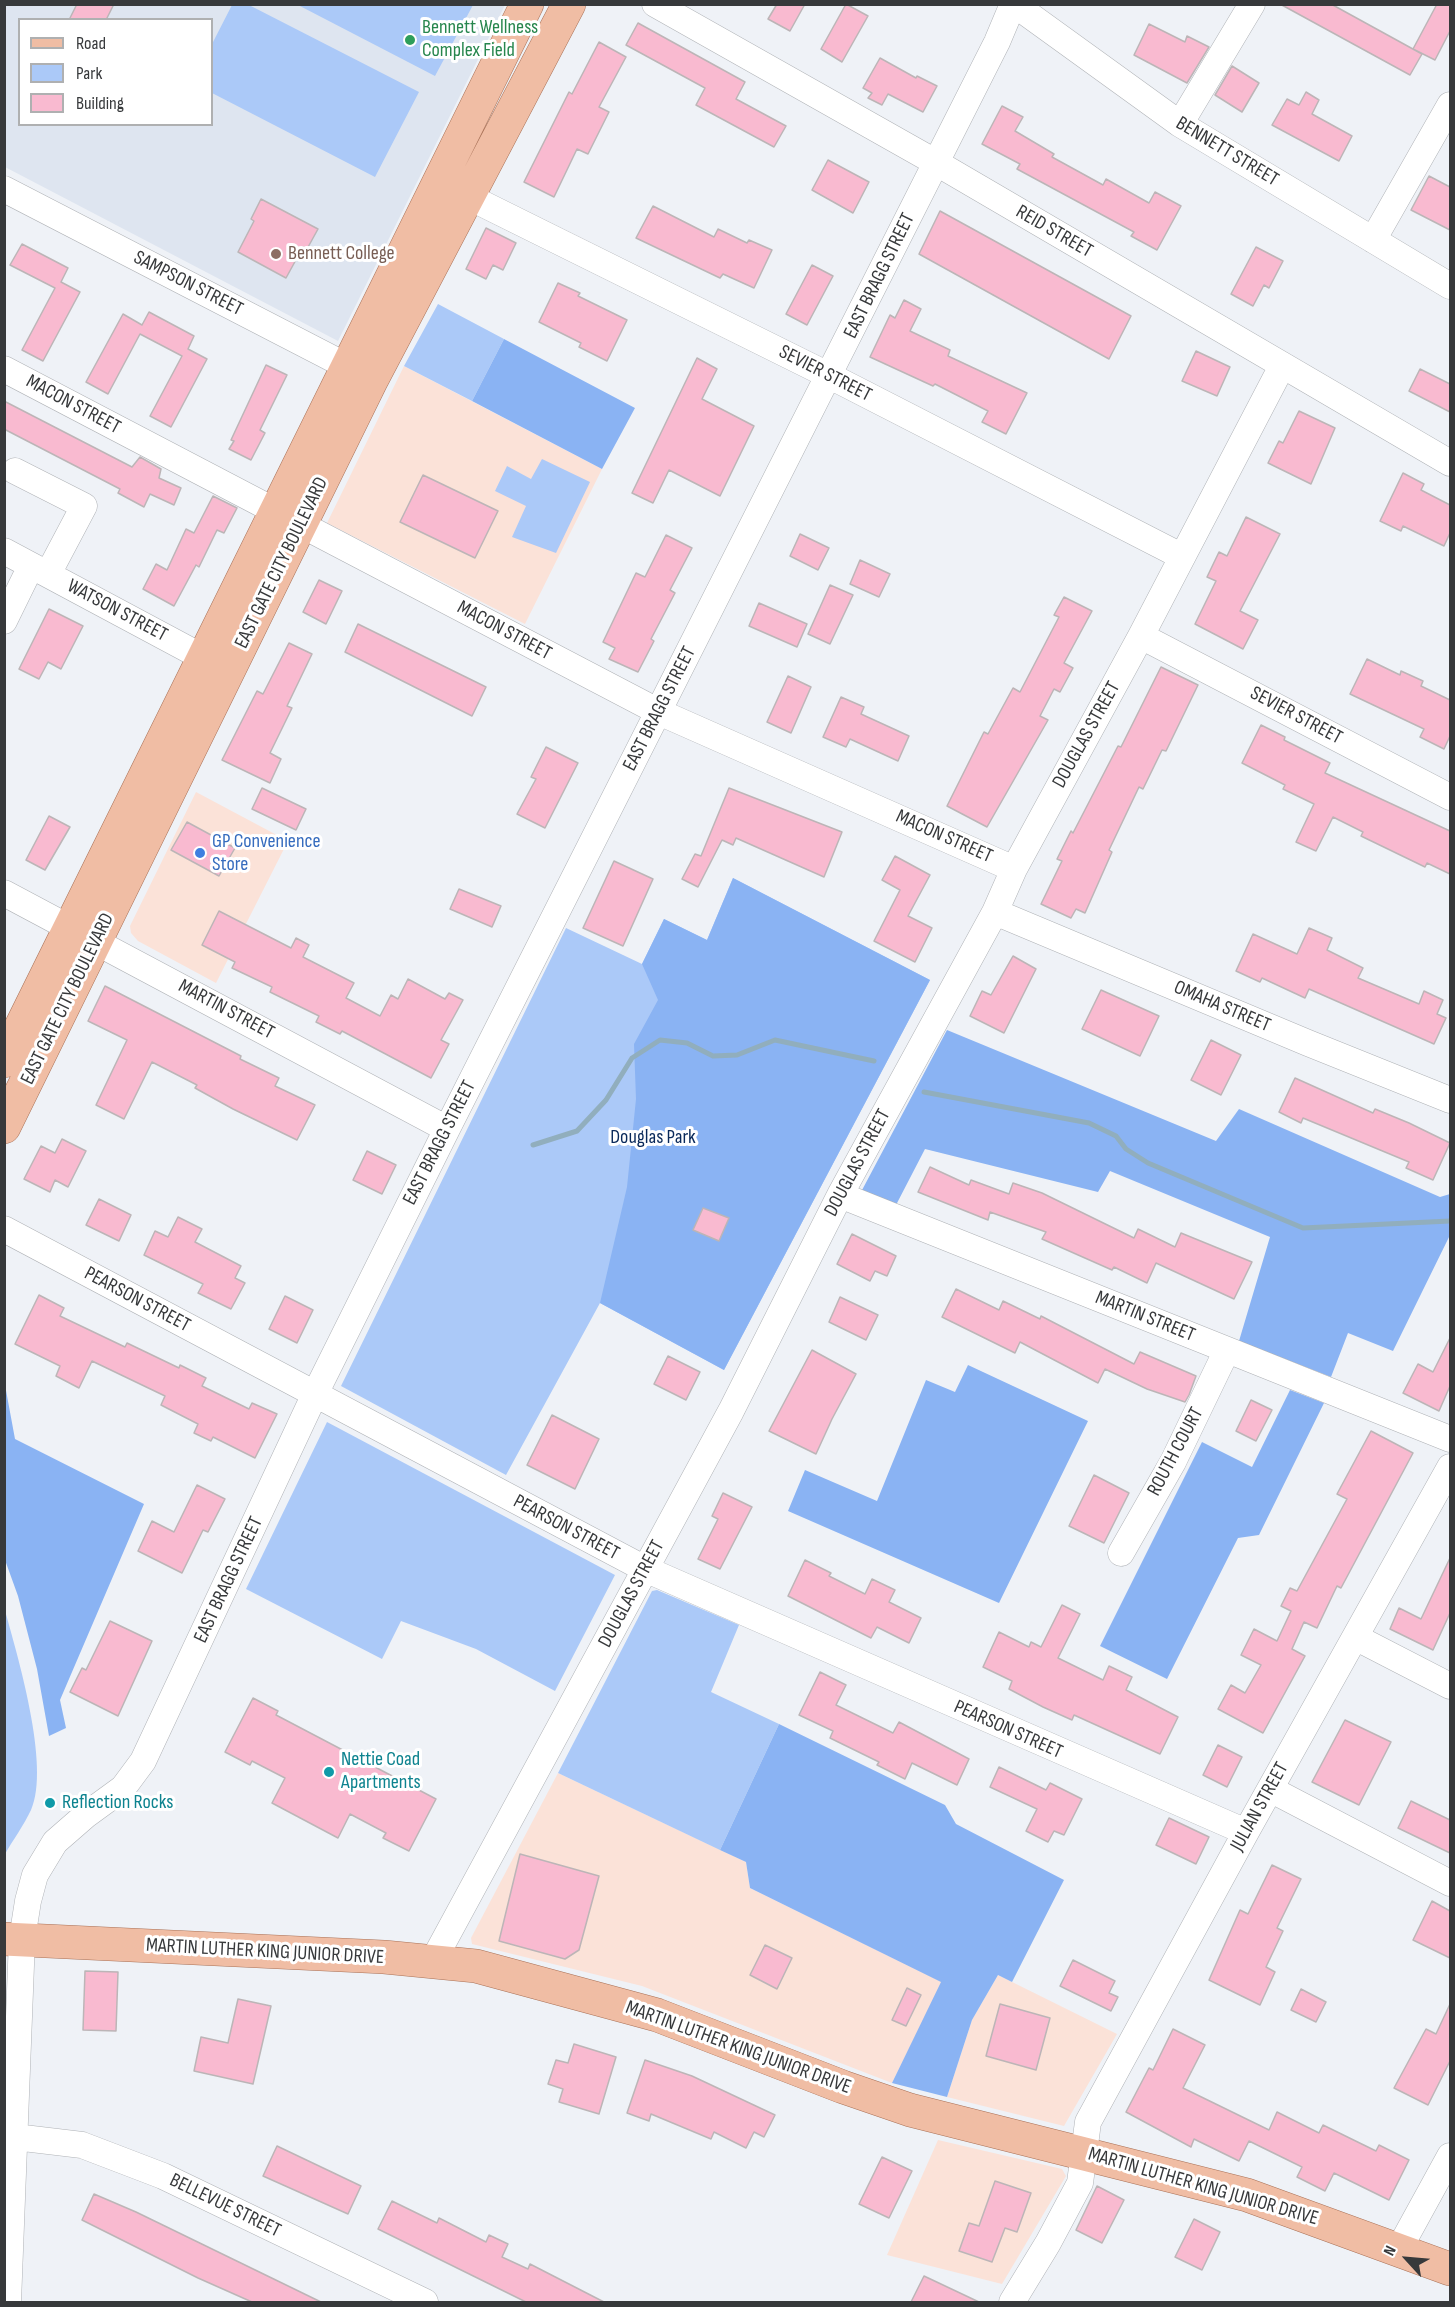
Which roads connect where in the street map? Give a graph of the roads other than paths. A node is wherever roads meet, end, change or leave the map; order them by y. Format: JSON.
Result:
{"nodes":[{"id":1,"x":527,"y":4,"type":"edge"},
{"id":2,"x":569,"y":4,"type":"edge"},
{"id":3,"x":655,"y":4,"type":"edge"},
{"id":4,"x":1013,"y":4,"type":"edge"},
{"id":5,"x":1252,"y":4,"type":"edge"},
{"id":6,"x":1450,"y":105,"type":"edge"},
{"id":7,"x":1180,"y":124,"type":"junction"},
{"id":8,"x":935,"y":162,"type":"junction"},
{"id":9,"x":4,"y":189,"type":"edge"},
{"id":10,"x":467,"y":196,"type":"junction"},
{"id":11,"x":1373,"y":240,"type":"junction"},
{"id":12,"x":1450,"y":286,"type":"edge"},
{"id":13,"x":1282,"y":366,"type":"junction"},
{"id":14,"x":4,"y":369,"type":"edge"},
{"id":15,"x":359,"y":372,"type":"junction"},
{"id":16,"x":830,"y":376,"type":"junction"},
{"id":17,"x":1450,"y":463,"type":"edge"},
{"id":18,"x":15,"y":471,"type":"dead end"},
{"id":19,"x":287,"y":518,"type":"junction"},
{"id":20,"x":4,"y":551,"type":"edge"},
{"id":21,"x":1181,"y":556,"type":"junction"},
{"id":22,"x":40,"y":570,"type":"junction"},
{"id":23,"x":4,"y":621,"type":"edge"},
{"id":24,"x":1141,"y":636,"type":"junction"},
{"id":25,"x":217,"y":664,"type":"junction"},
{"id":26,"x":659,"y":712,"type":"junction"},
{"id":27,"x":1450,"y":797,"type":"edge"},
{"id":28,"x":1014,"y":869,"type":"junction"},
{"id":29,"x":4,"y":893,"type":"edge"},
{"id":30,"x":995,"y":912,"type":"junction"},
{"id":31,"x":83,"y":934,"type":"junction"},
{"id":32,"x":4,"y":1061,"type":"edge"},
{"id":33,"x":1450,"y":1100,"type":"edge"},
{"id":34,"x":4,"y":1127,"type":"edge"},
{"id":35,"x":447,"y":1129,"type":"junction"},
{"id":36,"x":840,"y":1195,"type":"junction"},
{"id":37,"x":4,"y":1229,"type":"edge"},
{"id":38,"x":1227,"y":1350,"type":"junction"},
{"id":39,"x":315,"y":1396,"type":"junction"},
{"id":40,"x":1450,"y":1439,"type":"edge"},
{"id":41,"x":1450,"y":1467,"type":"edge"},
{"id":42,"x":1121,"y":1553,"type":"dead end"},
{"id":43,"x":645,"y":1569,"type":"junction"},
{"id":44,"x":1355,"y":1637,"type":"junction"},
{"id":45,"x":1450,"y":1686,"type":"edge"},
{"id":46,"x":1270,"y":1789,"type":"junction"},
{"id":47,"x":1246,"y":1832,"type":"junction"},
{"id":48,"x":1450,"y":1882,"type":"edge"},
{"id":49,"x":13,"y":1939,"type":"edge"},
{"id":50,"x":433,"y":1961,"type":"junction"},
{"id":51,"x":15,"y":2137,"type":"junction"},
{"id":52,"x":1083,"y":2152,"type":"junction"},
{"id":53,"x":1450,"y":2156,"type":"edge"},
{"id":54,"x":1399,"y":2249,"type":"junction"},
{"id":55,"x":1450,"y":2269,"type":"edge"},
{"id":56,"x":8,"y":2302,"type":"edge"},
{"id":57,"x":425,"y":2302,"type":"edge"},
{"id":58,"x":1012,"y":2302,"type":"edge"}],
"edges":[{"from":1,"to":15,"type":"main road","name":"EAST GATE CITY BOULEVARD"},
{"from":2,"to":10,"type":"main road","name":"EAST GATE CITY BOULEVARD"},
{"from":3,"to":8,"type":"street","name":"REID STREET"},
{"from":4,"to":7,"type":"street","name":"BENNETT STREET"},
{"from":4,"to":8,"type":"street","name":"EAST BRAGG STREET"},
{"from":5,"to":7,"type":"street"},
{"from":6,"to":11,"type":"street"},
{"from":7,"to":11,"type":"street","name":"BENNETT STREET"},
{"from":8,"to":13,"type":"street","name":"REID STREET"},
{"from":8,"to":16,"type":"street","name":"EAST BRAGG STREET"},
{"from":9,"to":15,"type":"street","name":"SAMPSON STREET"},
{"from":10,"to":15,"type":"main road","name":"EAST GATE CITY BOULEVARD"},
{"from":10,"to":16,"type":"street","name":"SEVIER STREET"},
{"from":11,"to":12,"type":"street","name":"BENNETT STREET"},
{"from":13,"to":17,"type":"street","name":"REID STREET"},
{"from":13,"to":21,"type":"street","name":"DOUGLAS STREET"},
{"from":14,"to":19,"type":"street","name":"MACON STREET"},
{"from":15,"to":19,"type":"main road","name":"EAST GATE CITY BOULEVARD"},
{"from":16,"to":21,"type":"street","name":"SEVIER STREET"},
{"from":16,"to":26,"type":"street","name":"EAST BRAGG STREET"},
{"from":18,"to":22,"type":"street"},
{"from":19,"to":25,"type":"main road","name":"EAST GATE CITY BOULEVARD"},
{"from":19,"to":26,"type":"street","name":"MACON STREET"},
{"from":20,"to":22,"type":"street","name":"WATSON STREET"},
{"from":21,"to":24,"type":"street","name":"DOUGLAS STREET"},
{"from":22,"to":23,"type":"street"},
{"from":22,"to":25,"type":"street","name":"WATSON STREET"},
{"from":24,"to":27,"type":"street","name":"SEVIER STREET"},
{"from":24,"to":28,"type":"street","name":"DOUGLAS STREET"},
{"from":25,"to":31,"type":"main road","name":"EAST GATE CITY BOULEVARD"},
{"from":26,"to":28,"type":"street","name":"MACON STREET"},
{"from":26,"to":35,"type":"street","name":"EAST BRAGG STREET"},
{"from":28,"to":30,"type":"street","name":"DOUGLAS STREET"},
{"from":29,"to":31,"type":"street","name":"MARTIN STREET"},
{"from":30,"to":33,"type":"street","name":"OMAHA STREET"},
{"from":30,"to":36,"type":"street","name":"DOUGLAS STREET"},
{"from":31,"to":32,"type":"main road","name":"EAST GATE CITY BOULEVARD"},
{"from":31,"to":34,"type":"main road","name":"EAST GATE CITY BOULEVARD"},
{"from":31,"to":35,"type":"street","name":"MARTIN STREET"},
{"from":35,"to":39,"type":"street","name":"EAST BRAGG STREET"},
{"from":36,"to":38,"type":"street","name":"MARTIN STREET"},
{"from":36,"to":43,"type":"street","name":"DOUGLAS STREET"},
{"from":37,"to":39,"type":"street","name":"PEARSON STREET"},
{"from":38,"to":40,"type":"street","name":"MARTIN STREET"},
{"from":38,"to":42,"type":"street","name":"ROUTH COURT"},
{"from":39,"to":43,"type":"street","name":"PEARSON STREET"},
{"from":39,"to":49,"type":"street","name":"EAST BRAGG STREET"},
{"from":41,"to":44,"type":"street","name":"JULIAN STREET"},
{"from":43,"to":47,"type":"street","name":"PEARSON STREET"},
{"from":43,"to":50,"type":"street","name":"DOUGLAS STREET"},
{"from":44,"to":45,"type":"street"},
{"from":44,"to":46,"type":"street","name":"JULIAN STREET"},
{"from":46,"to":47,"type":"street","name":"JULIAN STREET"},
{"from":46,"to":48,"type":"street"},
{"from":47,"to":52,"type":"street","name":"JULIAN STREET"},
{"from":49,"to":50,"type":"main road","name":"MARTIN LUTHER KING JUNIOR DRIVE"},
{"from":49,"to":51,"type":"street","name":"EAST BRAGG STREET"},
{"from":50,"to":52,"type":"main road","name":"MARTIN LUTHER KING JUNIOR DRIVE"},
{"from":51,"to":56,"type":"street","name":"EAST BRAGG STREET"},
{"from":51,"to":57,"type":"street","name":"BELLEVUE STREET"},
{"from":52,"to":54,"type":"main road","name":"MARTIN LUTHER KING JUNIOR DRIVE"},
{"from":52,"to":58,"type":"street","name":"JULIAN STREET"},
{"from":53,"to":54,"type":"street"},
{"from":54,"to":55,"type":"main road","name":"MARTIN LUTHER KING JUNIOR DRIVE"}]}
